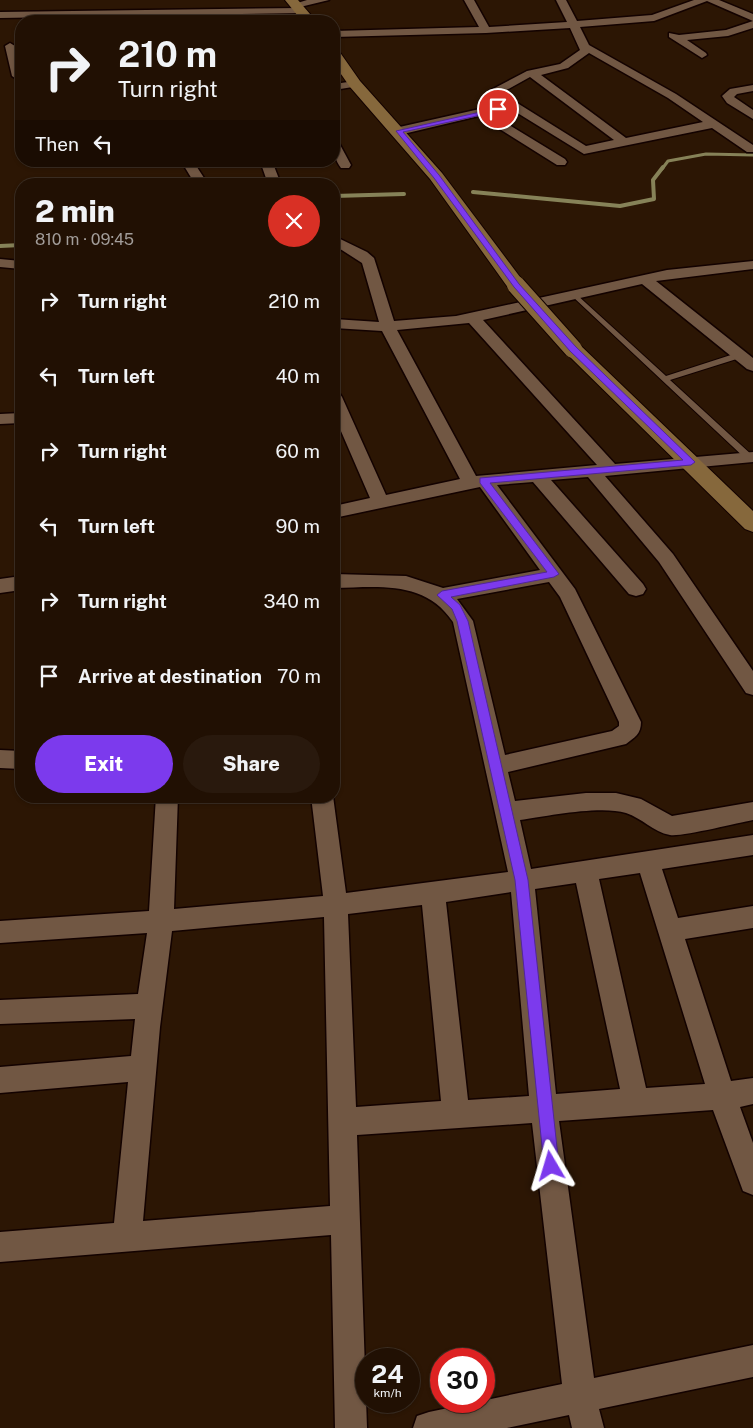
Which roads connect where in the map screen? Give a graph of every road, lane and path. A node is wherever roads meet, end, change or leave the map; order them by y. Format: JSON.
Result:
{"nodes":[{"id":1,"x":98,"y":0,"type":"edge"},
{"id":2,"x":324,"y":0,"type":"edge"},
{"id":3,"x":469,"y":0,"type":"edge"},
{"id":4,"x":561,"y":0,"type":"edge"},
{"id":5,"x":703,"y":0,"type":"edge"},
{"id":6,"x":711,"y":0,"type":"edge"},
{"id":7,"x":299,"y":9,"type":"edge"},
{"id":8,"x":167,"y":11,"type":"junction"},
{"id":9,"x":90,"y":13,"type":"junction"},
{"id":10,"x":0,"y":15,"type":"edge"},
{"id":11,"x":149,"y":15,"type":"edge"},
{"id":12,"x":651,"y":18,"type":"junction"},
{"id":13,"x":753,"y":18,"type":"edge"},
{"id":14,"x":753,"y":24,"type":"edge"},
{"id":15,"x":574,"y":25,"type":"junction"},
{"id":16,"x":486,"y":30,"type":"junction"},
{"id":17,"x":340,"y":34,"type":"edge"},
{"id":18,"x":677,"y":38,"type":"junction"},
{"id":19,"x":5,"y":47,"type":"edge"},
{"id":20,"x":585,"y":47,"type":"junction"},
{"id":21,"x":702,"y":55,"type":"dead end"},
{"id":22,"x":340,"y":62,"type":"edge"},
{"id":23,"x":15,"y":69,"type":"edge"},
{"id":24,"x":531,"y":73,"type":"junction"},
{"id":25,"x":356,"y":84,"type":"junction"},
{"id":26,"x":340,"y":87,"type":"edge"},
{"id":27,"x":753,"y":88,"type":"edge"},
{"id":28,"x":513,"y":106,"type":"junction"},
{"id":29,"x":482,"y":113,"type":"junction"},
{"id":30,"x":753,"y":114,"type":"edge"},
{"id":31,"x":713,"y":124,"type":"junction"},
{"id":32,"x":399,"y":131,"type":"junction"},
{"id":33,"x":624,"y":142,"type":"junction"},
{"id":34,"x":752,"y":143,"type":"edge"},
{"id":35,"x":340,"y":155,"type":"edge"},
{"id":36,"x":560,"y":162,"type":"dead end"},
{"id":37,"x":345,"y":165,"type":"dead end"},
{"id":38,"x":191,"y":167,"type":"edge"},
{"id":39,"x":198,"y":178,"type":"edge"},
{"id":40,"x":340,"y":243,"type":"edge"},
{"id":41,"x":0,"y":263,"type":"edge"},
{"id":42,"x":15,"y":265,"type":"edge"},
{"id":43,"x":753,"y":266,"type":"edge"},
{"id":44,"x":644,"y":279,"type":"junction"},
{"id":45,"x":574,"y":295,"type":"junction"},
{"id":46,"x":473,"y":318,"type":"junction"},
{"id":47,"x":340,"y":324,"type":"edge"},
{"id":48,"x":388,"y":327,"type":"junction"},
{"id":49,"x":749,"y":362,"type":"edge"},
{"id":50,"x":664,"y":379,"type":"junction"},
{"id":51,"x":340,"y":411,"type":"edge"},
{"id":52,"x":15,"y":418,"type":"edge"},
{"id":53,"x":0,"y":419,"type":"edge"},
{"id":54,"x":752,"y":457,"type":"edge"},
{"id":55,"x":691,"y":462,"type":"junction"},
{"id":56,"x":601,"y":470,"type":"junction"},
{"id":57,"x":537,"y":476,"type":"junction"},
{"id":58,"x":477,"y":481,"type":"junction"},
{"id":59,"x":380,"y":502,"type":"junction"},
{"id":60,"x":340,"y":511,"type":"edge"},
{"id":61,"x":753,"y":524,"type":"edge"},
{"id":62,"x":554,"y":574,"type":"junction"},
{"id":63,"x":340,"y":581,"type":"edge"},
{"id":64,"x":15,"y":584,"type":"edge"},
{"id":65,"x":0,"y":586,"type":"edge"},
{"id":66,"x":636,"y":589,"type":"dead end"},
{"id":67,"x":442,"y":595,"type":"junction"},
{"id":68,"x":753,"y":687,"type":"edge"},
{"id":69,"x":0,"y":759,"type":"edge"},
{"id":70,"x":15,"y":760,"type":"edge"},
{"id":71,"x":496,"y":766,"type":"junction"},
{"id":72,"x":167,"y":803,"type":"edge"},
{"id":73,"x":323,"y":803,"type":"edge"},
{"id":74,"x":753,"y":811,"type":"edge"},
{"id":75,"x":506,"y":812,"type":"junction"},
{"id":76,"x":753,"y":845,"type":"edge"},
{"id":77,"x":648,"y":861,"type":"junction"},
{"id":78,"x":585,"y":871,"type":"junction"},
{"id":79,"x":522,"y":880,"type":"junction"},
{"id":80,"x":433,"y":893,"type":"junction"},
{"id":81,"x":336,"y":905,"type":"junction"},
{"id":82,"x":753,"y":917,"type":"edge"},
{"id":83,"x":161,"y":921,"type":"junction"},
{"id":84,"x":670,"y":930,"type":"junction"},
{"id":85,"x":0,"y":932,"type":"edge"},
{"id":86,"x":150,"y":1006,"type":"junction"},
{"id":87,"x":0,"y":1012,"type":"edge"},
{"id":88,"x":143,"y":1068,"type":"junction"},
{"id":89,"x":0,"y":1080,"type":"edge"},
{"id":90,"x":753,"y":1091,"type":"edge"},
{"id":91,"x":722,"y":1096,"type":"junction"},
{"id":92,"x":636,"y":1102,"type":"junction"},
{"id":93,"x":544,"y":1108,"type":"junction"},
{"id":94,"x":456,"y":1114,"type":"junction"},
{"id":95,"x":342,"y":1122,"type":"junction"},
{"id":96,"x":753,"y":1181,"type":"edge"},
{"id":97,"x":344,"y":1219,"type":"junction"},
{"id":98,"x":128,"y":1236,"type":"junction"},
{"id":99,"x":0,"y":1246,"type":"edge"},
{"id":100,"x":753,"y":1362,"type":"edge"},
{"id":101,"x":580,"y":1397,"type":"junction"},
{"id":102,"x":351,"y":1428,"type":"edge"},
{"id":103,"x":429,"y":1428,"type":"edge"},
{"id":104,"x":588,"y":1428,"type":"edge"}],
"edges":[{"from":1,"to":9,"type":"street"},
{"from":2,"to":7,"type":"street"},
{"from":3,"to":16,"type":"street"},
{"from":4,"to":15,"type":"street"},
{"from":5,"to":12,"type":"street"},
{"from":6,"to":13,"type":"street"},
{"from":7,"to":8,"type":"street"},
{"from":8,"to":9,"type":"street"},
{"from":8,"to":11,"type":"street"},
{"from":9,"to":10,"type":"street"},
{"from":12,"to":15,"type":"street"},
{"from":12,"to":18,"type":"street"},
{"from":14,"to":18,"type":"street"},
{"from":15,"to":16,"type":"street"},
{"from":15,"to":20,"type":"street"},
{"from":16,"to":17,"type":"street"},
{"from":18,"to":21,"type":"street"},
{"from":19,"to":23,"type":"street"},
{"from":20,"to":24,"type":"street"},
{"from":20,"to":31,"type":"street"},
{"from":22,"to":25,"type":"street"},
{"from":24,"to":28,"type":"street"},
{"from":24,"to":33,"type":"street"},
{"from":25,"to":26,"type":"street"},
{"from":25,"to":32,"type":"street"},
{"from":27,"to":30,"type":"street"},
{"from":28,"to":29,"type":"street"},
{"from":28,"to":33,"type":"street"},
{"from":29,"to":32,"type":"street"},
{"from":29,"to":36,"type":"street"},
{"from":31,"to":33,"type":"street"},
{"from":31,"to":34,"type":"street"},
{"from":32,"to":55,"type":"street","bridge":true},
{"from":35,"to":37,"type":"street"},
{"from":38,"to":39,"type":"street"},
{"from":40,"to":48,"type":"street"},
{"from":41,"to":42,"type":"street"},
{"from":43,"to":44,"type":"street"},
{"from":44,"to":45,"type":"street"},
{"from":44,"to":49,"type":"street"},
{"from":45,"to":46,"type":"street"},
{"from":45,"to":50,"type":"lane"},
{"from":46,"to":48,"type":"street"},
{"from":46,"to":56,"type":"street"},
{"from":47,"to":48,"type":"street"},
{"from":48,"to":58,"type":"street"},
{"from":49,"to":50,"type":"lane"},
{"from":50,"to":54,"type":"lane"},
{"from":51,"to":59,"type":"street"},
{"from":52,"to":53,"type":"street"},
{"from":54,"to":55,"type":"street"},
{"from":55,"to":56,"type":"street"},
{"from":55,"to":61,"type":"street"},
{"from":56,"to":57,"type":"street"},
{"from":56,"to":68,"type":"street"},
{"from":57,"to":58,"type":"street"},
{"from":57,"to":66,"type":"street"},
{"from":58,"to":59,"type":"street"},
{"from":58,"to":62,"type":"street"},
{"from":59,"to":60,"type":"street"},
{"from":62,"to":67,"type":"street"},
{"from":62,"to":71,"type":"street"},
{"from":63,"to":67,"type":"street"},
{"from":64,"to":65,"type":"street"},
{"from":67,"to":71,"type":"street"},
{"from":69,"to":70,"type":"street"},
{"from":71,"to":75,"type":"street"},
{"from":72,"to":83,"type":"street"},
{"from":73,"to":81,"type":"street"},
{"from":74,"to":75,"type":"street"},
{"from":75,"to":79,"type":"street"},
{"from":76,"to":77,"type":"street"},
{"from":77,"to":78,"type":"street"},
{"from":77,"to":84,"type":"street"},
{"from":78,"to":79,"type":"street"},
{"from":78,"to":92,"type":"street"},
{"from":79,"to":80,"type":"street"},
{"from":79,"to":93,"type":"street"},
{"from":80,"to":81,"type":"street"},
{"from":80,"to":94,"type":"street"},
{"from":81,"to":83,"type":"street"},
{"from":81,"to":95,"type":"street"},
{"from":82,"to":84,"type":"street"},
{"from":83,"to":85,"type":"street"},
{"from":83,"to":86,"type":"street"},
{"from":84,"to":91,"type":"street"},
{"from":86,"to":87,"type":"street"},
{"from":86,"to":88,"type":"street"},
{"from":88,"to":89,"type":"street"},
{"from":88,"to":98,"type":"street"},
{"from":90,"to":91,"type":"street"},
{"from":91,"to":92,"type":"street"},
{"from":91,"to":96,"type":"street"},
{"from":92,"to":93,"type":"street"},
{"from":93,"to":94,"type":"street"},
{"from":93,"to":101,"type":"street"},
{"from":94,"to":95,"type":"street"},
{"from":95,"to":97,"type":"street"},
{"from":97,"to":98,"type":"street"},
{"from":97,"to":102,"type":"street"},
{"from":98,"to":99,"type":"street"},
{"from":100,"to":101,"type":"street"},
{"from":101,"to":103,"type":"street"},
{"from":101,"to":104,"type":"street"}]}
